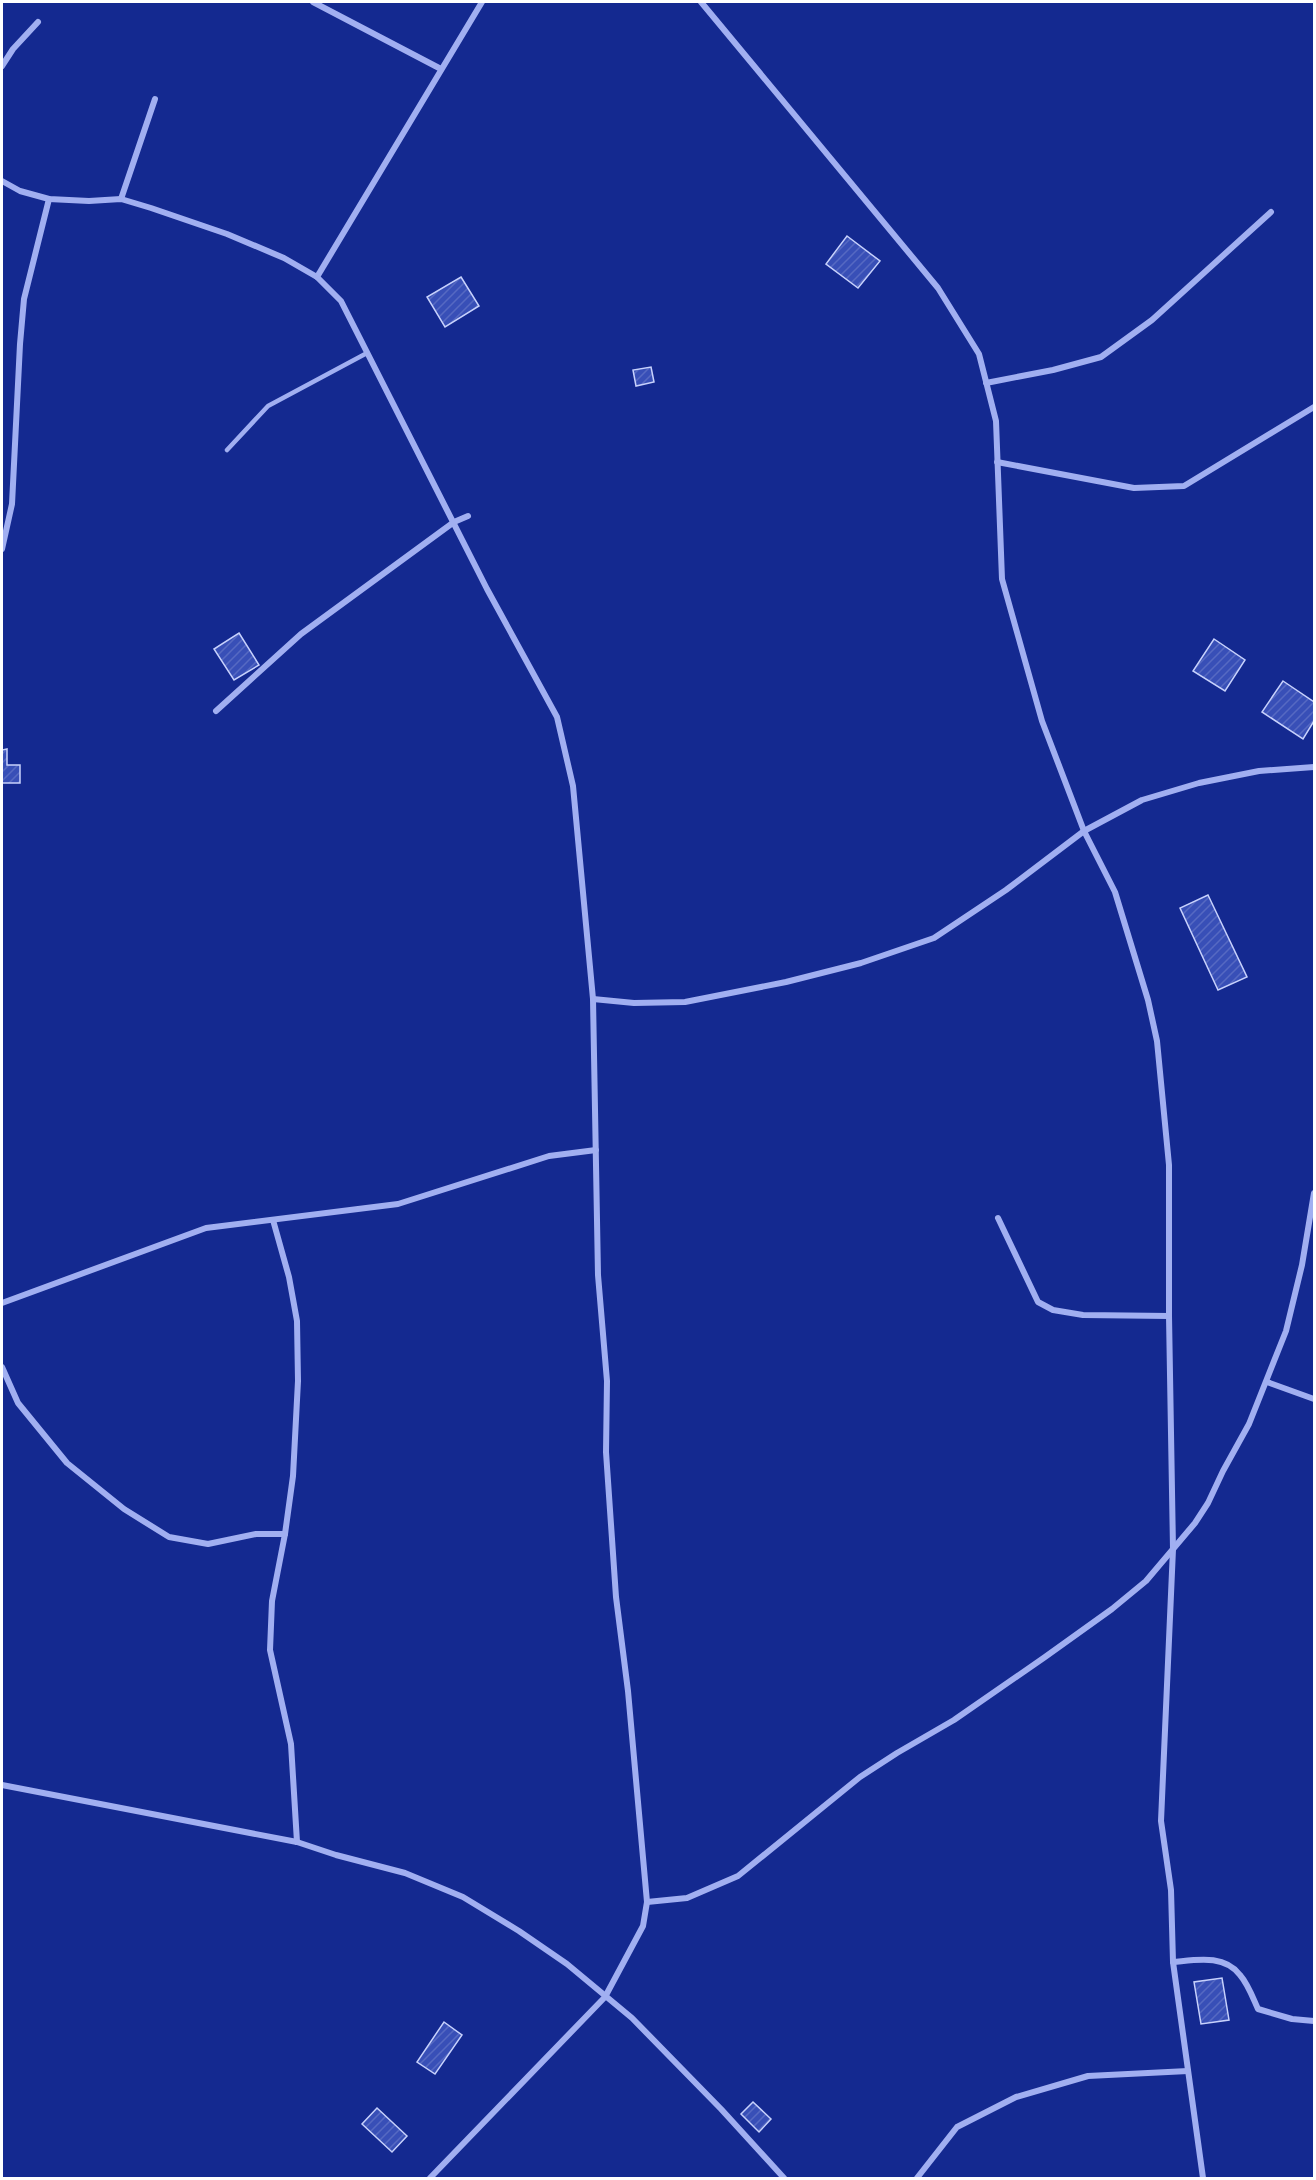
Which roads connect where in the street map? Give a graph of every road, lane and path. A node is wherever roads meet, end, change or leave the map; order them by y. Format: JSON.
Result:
{"nodes":[{"id":1,"x":314,"y":2,"type":"edge"},
{"id":2,"x":482,"y":2,"type":"edge"},
{"id":3,"x":701,"y":2,"type":"edge"},
{"id":4,"x":38,"y":22,"type":"dead end"},
{"id":5,"x":2,"y":66,"type":"edge"},
{"id":6,"x":441,"y":69,"type":"junction"},
{"id":7,"x":155,"y":99,"type":"dead end"},
{"id":8,"x":2,"y":181,"type":"edge"},
{"id":9,"x":49,"y":199,"type":"junction"},
{"id":10,"x":121,"y":199,"type":"junction"},
{"id":11,"x":1271,"y":212,"type":"dead end"},
{"id":12,"x":317,"y":277,"type":"junction"},
{"id":13,"x":367,"y":353,"type":"junction"},
{"id":14,"x":986,"y":383,"type":"junction"},
{"id":15,"x":1314,"y":407,"type":"edge"},
{"id":16,"x":227,"y":450,"type":"dead end"},
{"id":17,"x":997,"y":462,"type":"junction"},
{"id":18,"x":468,"y":516,"type":"dead end"},
{"id":19,"x":454,"y":522,"type":"junction"},
{"id":20,"x":2,"y":549,"type":"edge"},
{"id":21,"x":216,"y":711,"type":"dead end"},
{"id":22,"x":1314,"y":767,"type":"edge"},
{"id":23,"x":1084,"y":831,"type":"junction"},
{"id":24,"x":593,"y":999,"type":"junction"},
{"id":25,"x":596,"y":1150,"type":"junction"},
{"id":26,"x":1314,"y":1193,"type":"edge"},
{"id":27,"x":998,"y":1218,"type":"dead end"},
{"id":28,"x":273,"y":1220,"type":"junction"},
{"id":29,"x":2,"y":1303,"type":"edge"},
{"id":30,"x":1168,"y":1316,"type":"junction"},
{"id":31,"x":2,"y":1367,"type":"edge"},
{"id":32,"x":1266,"y":1382,"type":"junction"},
{"id":33,"x":1314,"y":1399,"type":"edge"},
{"id":34,"x":285,"y":1534,"type":"junction"},
{"id":35,"x":1173,"y":1549,"type":"junction"},
{"id":36,"x":2,"y":1785,"type":"edge"},
{"id":37,"x":297,"y":1842,"type":"junction"},
{"id":38,"x":647,"y":1902,"type":"junction"},
{"id":39,"x":1173,"y":1962,"type":"junction"},
{"id":40,"x":605,"y":1996,"type":"junction"},
{"id":41,"x":1314,"y":2021,"type":"edge"},
{"id":42,"x":1188,"y":2071,"type":"junction"},
{"id":43,"x":430,"y":2178,"type":"edge"},
{"id":44,"x":784,"y":2178,"type":"edge"},
{"id":45,"x":917,"y":2178,"type":"edge"},
{"id":46,"x":1203,"y":2178,"type":"edge"}],
"edges":[{"from":1,"to":6,"type":"street"},
{"from":2,"to":6,"type":"street"},
{"from":3,"to":14,"type":"street"},
{"from":4,"to":5,"type":"street"},
{"from":6,"to":12,"type":"street"},
{"from":7,"to":10,"type":"street"},
{"from":8,"to":9,"type":"street"},
{"from":9,"to":10,"type":"street"},
{"from":9,"to":20,"type":"street"},
{"from":10,"to":12,"type":"street"},
{"from":11,"to":14,"type":"street"},
{"from":12,"to":13,"type":"street"},
{"from":13,"to":16,"type":"lane"},
{"from":13,"to":19,"type":"street"},
{"from":14,"to":17,"type":"street"},
{"from":15,"to":17,"type":"street"},
{"from":17,"to":23,"type":"street"},
{"from":18,"to":19,"type":"street"},
{"from":19,"to":21,"type":"street"},
{"from":19,"to":24,"type":"street"},
{"from":22,"to":23,"type":"street"},
{"from":23,"to":24,"type":"street"},
{"from":23,"to":30,"type":"street"},
{"from":24,"to":25,"type":"street"},
{"from":25,"to":28,"type":"street"},
{"from":25,"to":38,"type":"street"},
{"from":26,"to":32,"type":"street"},
{"from":27,"to":30,"type":"street"},
{"from":28,"to":29,"type":"street"},
{"from":28,"to":34,"type":"street"},
{"from":30,"to":35,"type":"street"},
{"from":31,"to":34,"type":"street"},
{"from":32,"to":33,"type":"street"},
{"from":32,"to":35,"type":"street"},
{"from":34,"to":37,"type":"street"},
{"from":35,"to":38,"type":"street"},
{"from":35,"to":39,"type":"street"},
{"from":36,"to":37,"type":"street"},
{"from":37,"to":40,"type":"street"},
{"from":38,"to":40,"type":"street"},
{"from":39,"to":41,"type":"street"},
{"from":39,"to":42,"type":"street"},
{"from":40,"to":43,"type":"street"},
{"from":40,"to":44,"type":"street"},
{"from":42,"to":45,"type":"street"},
{"from":42,"to":46,"type":"street"}]}
